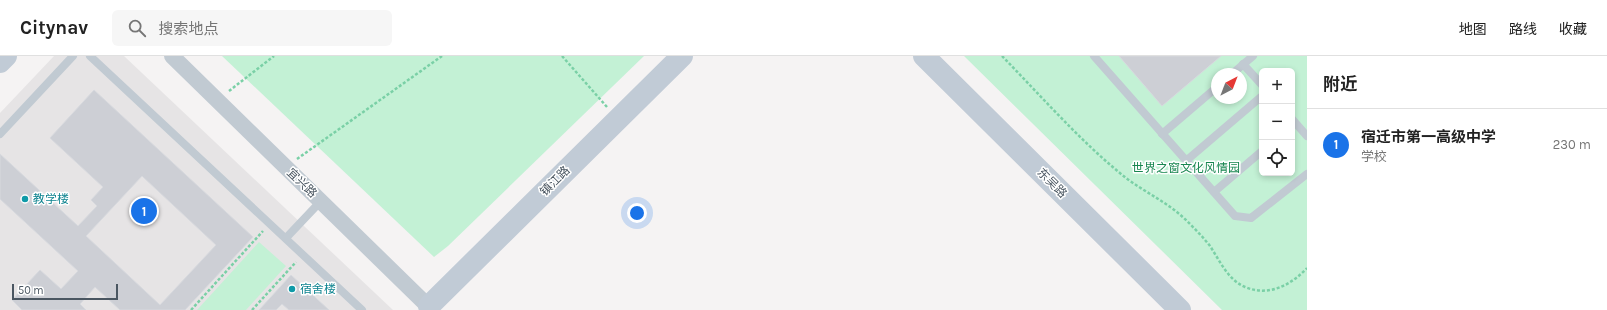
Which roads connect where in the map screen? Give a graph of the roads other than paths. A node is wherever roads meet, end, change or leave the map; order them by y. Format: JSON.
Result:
{"nodes":[{"id":1,"x":6,"y":56,"type":"edge"},
{"id":2,"x":73,"y":56,"type":"edge"},
{"id":3,"x":90,"y":56,"type":"edge"},
{"id":4,"x":172,"y":56,"type":"edge"},
{"id":5,"x":682,"y":56,"type":"edge"},
{"id":6,"x":924,"y":56,"type":"edge"},
{"id":7,"x":943,"y":56,"type":"edge"},
{"id":8,"x":1094,"y":56,"type":"edge"},
{"id":9,"x":1253,"y":56,"type":"edge"},
{"id":10,"x":0,"y":62,"type":"edge"},
{"id":11,"x":1244,"y":64,"type":"junction"},
{"id":12,"x":1239,"y":68,"type":"edge"},
{"id":13,"x":1259,"y":82,"type":"edge"},
{"id":14,"x":1211,"y":92,"type":"edge"},
{"id":15,"x":1259,"y":99,"type":"edge"},
{"id":16,"x":1295,"y":124,"type":"edge"},
{"id":17,"x":0,"y":134,"type":"edge"},
{"id":18,"x":1162,"y":134,"type":"junction"},
{"id":19,"x":1307,"y":136,"type":"edge"},
{"id":20,"x":1259,"y":154,"type":"edge"},
{"id":21,"x":1187,"y":160,"type":"junction"},
{"id":22,"x":1307,"y":174,"type":"edge"},
{"id":23,"x":1214,"y":192,"type":"junction"},
{"id":24,"x":321,"y":201,"type":"junction"},
{"id":25,"x":286,"y":238,"type":"junction"},
{"id":26,"x":430,"y":308,"type":"edge"},
{"id":27,"x":362,"y":310,"type":"edge"},
{"id":28,"x":1180,"y":310,"type":"edge"},
{"id":29,"x":1194,"y":310,"type":"edge"}],
"edges":[{"from":1,"to":10,"type":"street"},
{"from":2,"to":17,"type":"lane"},
{"from":3,"to":25,"type":"lane"},
{"from":4,"to":24,"type":"street","name":"宜兴路"},
{"from":5,"to":26,"type":"street","name":"镇江路"},
{"from":6,"to":28,"type":"street","name":"东吴路"},
{"from":7,"to":29,"type":"street","name":"东吴路"},
{"from":8,"to":18,"type":"lane"},
{"from":9,"to":11,"type":"lane"},
{"from":11,"to":12,"type":"lane"},
{"from":11,"to":13,"type":"lane"},
{"from":14,"to":18,"type":"lane"},
{"from":15,"to":21,"type":"lane"},
{"from":16,"to":19,"type":"lane"},
{"from":18,"to":21,"type":"lane"},
{"from":20,"to":23,"type":"lane"},
{"from":21,"to":23,"type":"lane"},
{"from":22,"to":23,"type":"lane"},
{"from":24,"to":25,"type":"lane"},
{"from":24,"to":26,"type":"street","name":"宜兴路"},
{"from":25,"to":27,"type":"lane"}]}
